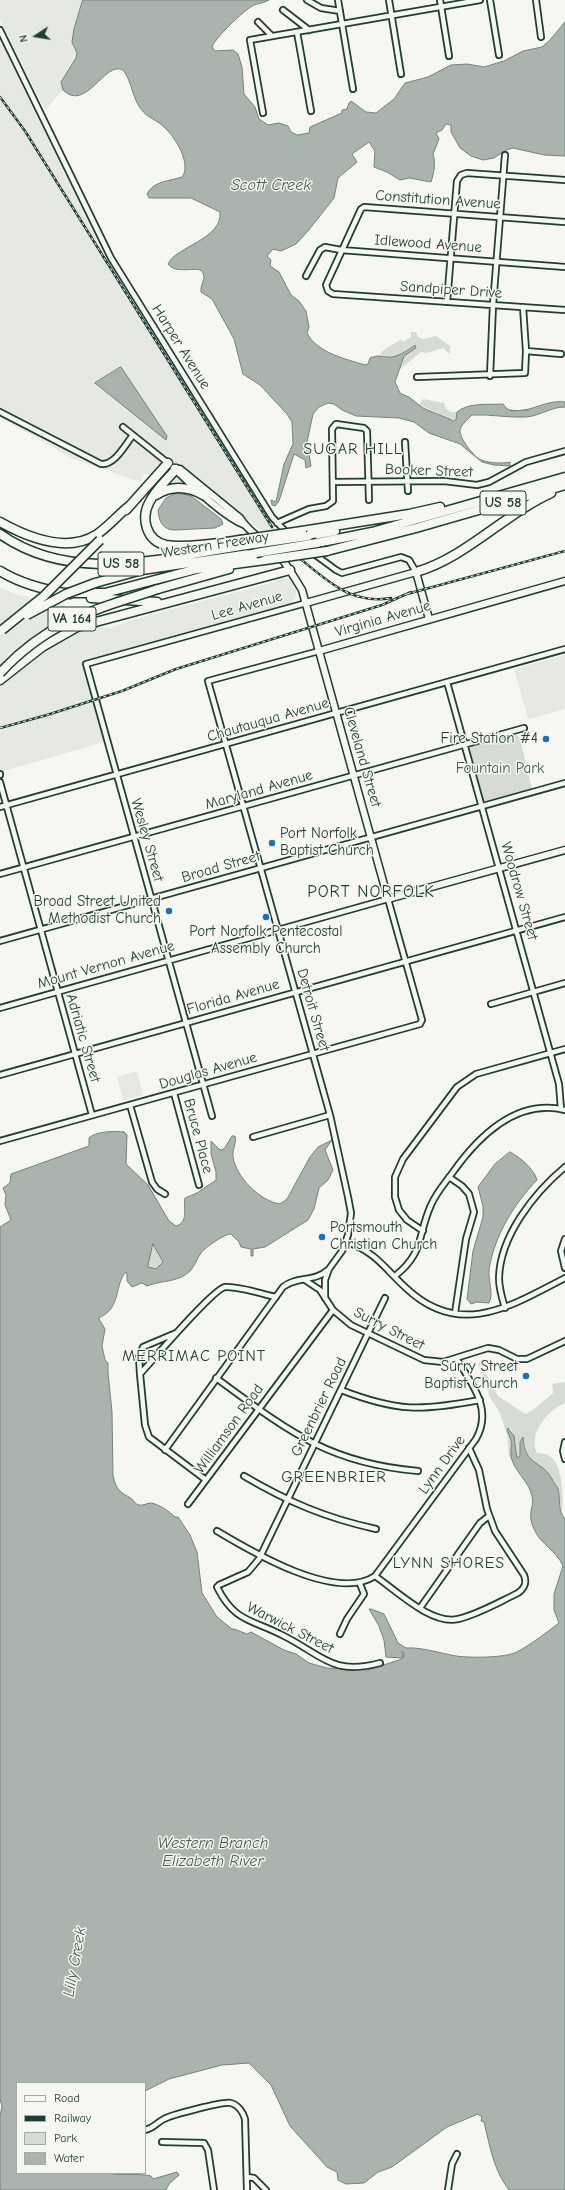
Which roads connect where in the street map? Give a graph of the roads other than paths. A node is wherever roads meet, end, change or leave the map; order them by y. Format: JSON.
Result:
{"nodes":[{"id":1,"x":307,"y":0,"type":"edge"},
{"id":2,"x":338,"y":0,"type":"edge"},
{"id":3,"x":389,"y":0,"type":"edge"},
{"id":4,"x":440,"y":0,"type":"edge"},
{"id":5,"x":480,"y":0,"type":"edge"},
{"id":6,"x":490,"y":0,"type":"edge"},
{"id":7,"x":536,"y":0,"type":"edge"},
{"id":8,"x":441,"y":7,"type":"junction"},
{"id":9,"x":283,"y":10,"type":"dead end"},
{"id":10,"x":340,"y":11,"type":"junction"},
{"id":11,"x":391,"y":16,"type":"junction"},
{"id":12,"x":258,"y":22,"type":"dead end"},
{"id":13,"x":342,"y":24,"type":"junction"},
{"id":14,"x":0,"y":30,"type":"edge"},
{"id":15,"x":309,"y":30,"type":"junction"},
{"id":16,"x":297,"y":32,"type":"junction"},
{"id":17,"x":272,"y":36,"type":"junction"},
{"id":18,"x":541,"y":37,"type":"dead end"},
{"id":19,"x":500,"y":55,"type":"dead end"},
{"id":20,"x":449,"y":56,"type":"dead end"},
{"id":21,"x":401,"y":74,"type":"dead end"},
{"id":22,"x":353,"y":89,"type":"dead end"},
{"id":23,"x":311,"y":111,"type":"dead end"},
{"id":24,"x":263,"y":114,"type":"dead end"},
{"id":25,"x":505,"y":155,"type":"dead end"},
{"id":26,"x":504,"y":176,"type":"junction"},
{"id":27,"x":565,"y":180,"type":"edge"},
{"id":28,"x":454,"y":213,"type":"junction"},
{"id":29,"x":500,"y":217,"type":"junction"},
{"id":30,"x":565,"y":222,"type":"edge"},
{"id":31,"x":341,"y":250,"type":"junction"},
{"id":32,"x":451,"y":258,"type":"junction"},
{"id":33,"x":496,"y":262,"type":"junction"},
{"id":34,"x":565,"y":267,"type":"edge"},
{"id":35,"x":306,"y":276,"type":"dead end"},
{"id":36,"x":336,"y":294,"type":"joint"},
{"id":37,"x":447,"y":302,"type":"junction"},
{"id":38,"x":493,"y":305,"type":"junction"},
{"id":39,"x":523,"y":307,"type":"junction"},
{"id":40,"x":565,"y":310,"type":"edge"},
{"id":41,"x":526,"y":351,"type":"junction"},
{"id":42,"x":561,"y":354,"type":"dead end"},
{"id":43,"x":490,"y":376,"type":"junction"},
{"id":44,"x":417,"y":377,"type":"dead end"},
{"id":45,"x":0,"y":412,"type":"edge"},
{"id":46,"x":123,"y":427,"type":"dead end"},
{"id":47,"x":133,"y":435,"type":"junction"},
{"id":48,"x":405,"y":442,"type":"dead end"},
{"id":49,"x":565,"y":451,"type":"edge"},
{"id":50,"x":168,"y":463,"type":"junction"},
{"id":51,"x":176,"y":469,"type":"junction"},
{"id":52,"x":565,"y":476,"type":"edge"},
{"id":53,"x":406,"y":481,"type":"junction"},
{"id":54,"x":333,"y":482,"type":"junction"},
{"id":55,"x":368,"y":482,"type":"junction"},
{"id":56,"x":565,"y":486,"type":"edge"},
{"id":57,"x":408,"y":491,"type":"dead end"},
{"id":58,"x":203,"y":495,"type":"junction"},
{"id":59,"x":152,"y":498,"type":"junction"},
{"id":60,"x":369,"y":500,"type":"dead end"},
{"id":61,"x":471,"y":503,"type":"junction"},
{"id":62,"x":128,"y":507,"type":"junction"},
{"id":63,"x":421,"y":518,"type":"junction"},
{"id":64,"x":0,"y":522,"type":"edge"},
{"id":65,"x":277,"y":523,"type":"junction"},
{"id":66,"x":245,"y":525,"type":"junction"},
{"id":67,"x":305,"y":533,"type":"junction"},
{"id":68,"x":0,"y":534,"type":"edge"},
{"id":69,"x":243,"y":542,"type":"junction"},
{"id":70,"x":265,"y":560,"type":"junction"},
{"id":71,"x":290,"y":570,"type":"junction"},
{"id":72,"x":0,"y":571,"type":"edge"},
{"id":73,"x":416,"y":572,"type":"junction"},
{"id":74,"x":565,"y":581,"type":"edge"},
{"id":75,"x":63,"y":593,"type":"junction"},
{"id":76,"x":182,"y":598,"type":"junction"},
{"id":77,"x":306,"y":603,"type":"junction"},
{"id":78,"x":429,"y":619,"type":"junction"},
{"id":79,"x":1,"y":631,"type":"edge"},
{"id":80,"x":565,"y":649,"type":"edge"},
{"id":81,"x":319,"y":651,"type":"junction"},
{"id":82,"x":86,"y":664,"type":"joint"},
{"id":83,"x":0,"y":673,"type":"edge"},
{"id":84,"x":0,"y":680,"type":"edge"},
{"id":85,"x":208,"y":681,"type":"joint"},
{"id":86,"x":447,"y":682,"type":"junction"},
{"id":87,"x":336,"y":713,"type":"junction"},
{"id":88,"x":524,"y":728,"type":"dead end"},
{"id":89,"x":226,"y":744,"type":"junction"},
{"id":90,"x":464,"y":745,"type":"junction"},
{"id":91,"x":116,"y":774,"type":"junction"},
{"id":92,"x":354,"y":776,"type":"junction"},
{"id":93,"x":0,"y":782,"type":"edge"},
{"id":94,"x":565,"y":783,"type":"edge"},
{"id":95,"x":6,"y":805,"type":"junction"},
{"id":96,"x":244,"y":806,"type":"junction"},
{"id":97,"x":482,"y":806,"type":"junction"},
{"id":98,"x":0,"y":807,"type":"edge"},
{"id":99,"x":134,"y":837,"type":"junction"},
{"id":100,"x":371,"y":838,"type":"junction"},
{"id":101,"x":565,"y":850,"type":"edge"},
{"id":102,"x":23,"y":868,"type":"junction"},
{"id":103,"x":261,"y":868,"type":"junction"},
{"id":104,"x":499,"y":869,"type":"junction"},
{"id":105,"x":0,"y":874,"type":"edge"},
{"id":106,"x":151,"y":899,"type":"junction"},
{"id":107,"x":388,"y":899,"type":"junction"},
{"id":108,"x":565,"y":917,"type":"edge"},
{"id":109,"x":40,"y":930,"type":"junction"},
{"id":110,"x":278,"y":930,"type":"junction"},
{"id":111,"x":516,"y":930,"type":"junction"},
{"id":112,"x":0,"y":941,"type":"edge"},
{"id":113,"x":168,"y":960,"type":"junction"},
{"id":114,"x":405,"y":961,"type":"junction"},
{"id":115,"x":565,"y":983,"type":"edge"},
{"id":116,"x":58,"y":992,"type":"junction"},
{"id":117,"x":296,"y":992,"type":"junction"},
{"id":118,"x":534,"y":992,"type":"junction"},
{"id":119,"x":491,"y":1004,"type":"dead end"},
{"id":120,"x":0,"y":1008,"type":"edge"},
{"id":121,"x":422,"y":1022,"type":"joint"},
{"id":122,"x":186,"y":1023,"type":"junction"},
{"id":123,"x":565,"y":1049,"type":"edge"},
{"id":124,"x":313,"y":1053,"type":"junction"},
{"id":125,"x":550,"y":1053,"type":"junction"},
{"id":126,"x":75,"y":1054,"type":"junction"},
{"id":127,"x":0,"y":1074,"type":"edge"},
{"id":128,"x":203,"y":1085,"type":"junction"},
{"id":129,"x":174,"y":1093,"type":"junction"},
{"id":130,"x":563,"y":1097,"type":"edge"},
{"id":131,"x":130,"y":1105,"type":"junction"},
{"id":132,"x":563,"y":1109,"type":"edge"},
{"id":133,"x":92,"y":1115,"type":"junction"},
{"id":134,"x":330,"y":1115,"type":"junction"},
{"id":135,"x":212,"y":1116,"type":"dead end"},
{"id":136,"x":253,"y":1137,"type":"dead end"},
{"id":137,"x":0,"y":1141,"type":"edge"},
{"id":138,"x":565,"y":1167,"type":"edge"},
{"id":139,"x":449,"y":1177,"type":"junction"},
{"id":140,"x":199,"y":1186,"type":"dead end"},
{"id":141,"x":165,"y":1194,"type":"dead end"},
{"id":142,"x":423,"y":1231,"type":"junction"},
{"id":143,"x":565,"y":1239,"type":"edge"},
{"id":144,"x":347,"y":1242,"type":"junction"},
{"id":145,"x":565,"y":1268,"type":"edge"},
{"id":146,"x":329,"y":1269,"type":"junction"},
{"id":147,"x":395,"y":1276,"type":"junction"},
{"id":148,"x":565,"y":1278,"type":"edge"},
{"id":149,"x":305,"y":1280,"type":"junction"},
{"id":150,"x":276,"y":1297,"type":"junction"},
{"id":151,"x":325,"y":1298,"type":"junction"},
{"id":152,"x":385,"y":1298,"type":"dead end"},
{"id":153,"x":505,"y":1308,"type":"junction"},
{"id":154,"x":333,"y":1310,"type":"junction"},
{"id":155,"x":455,"y":1313,"type":"junction"},
{"id":156,"x":176,"y":1333,"type":"junction"},
{"id":157,"x":368,"y":1334,"type":"junction"},
{"id":158,"x":565,"y":1341,"type":"edge"},
{"id":159,"x":456,"y":1358,"type":"junction"},
{"id":160,"x":140,"y":1374,"type":"junction"},
{"id":161,"x":216,"y":1378,"type":"junction"},
{"id":162,"x":341,"y":1390,"type":"junction"},
{"id":163,"x":480,"y":1400,"type":"junction"},
{"id":164,"x":259,"y":1409,"type":"junction"},
{"id":165,"x":565,"y":1442,"type":"edge"},
{"id":166,"x":314,"y":1445,"type":"junction"},
{"id":167,"x":469,"y":1448,"type":"junction"},
{"id":168,"x":165,"y":1450,"type":"junction"},
{"id":169,"x":565,"y":1460,"type":"edge"},
{"id":170,"x":418,"y":1471,"type":"dead end"},
{"id":171,"x":244,"y":1476,"type":"dead end"},
{"id":172,"x":206,"y":1480,"type":"junction"},
{"id":173,"x":287,"y":1500,"type":"junction"},
{"id":174,"x":188,"y":1504,"type":"dead end"},
{"id":175,"x":489,"y":1516,"type":"junction"},
{"id":176,"x":376,"y":1529,"type":"dead end"},
{"id":177,"x":217,"y":1531,"type":"dead end"},
{"id":178,"x":261,"y":1556,"type":"junction"},
{"id":179,"x":375,"y":1576,"type":"junction"},
{"id":180,"x":360,"y":1584,"type":"junction"},
{"id":181,"x":221,"y":1595,"type":"joint"},
{"id":182,"x":420,"y":1608,"type":"junction"},
{"id":183,"x":340,"y":1634,"type":"dead end"},
{"id":184,"x":380,"y":1663,"type":"dead end"},
{"id":185,"x":146,"y":2130,"type":"edge"},
{"id":186,"x":162,"y":2142,"type":"dead end"},
{"id":187,"x":457,"y":2154,"type":"dead end"},
{"id":188,"x":247,"y":2177,"type":"junction"},
{"id":189,"x":214,"y":2190,"type":"edge"},
{"id":190,"x":247,"y":2190,"type":"edge"},
{"id":191,"x":266,"y":2190,"type":"edge"},
{"id":192,"x":448,"y":2190,"type":"edge"}],
"edges":[{"from":1,"to":10,"type":"street"},
{"from":2,"to":10,"type":"street"},
{"from":3,"to":11,"type":"street"},
{"from":4,"to":8,"type":"street"},
{"from":5,"to":8,"type":"street"},
{"from":6,"to":19,"type":"street"},
{"from":7,"to":18,"type":"street"},
{"from":8,"to":11,"type":"street"},
{"from":8,"to":20,"type":"street"},
{"from":9,"to":15,"type":"street"},
{"from":10,"to":13,"type":"street"},
{"from":11,"to":13,"type":"street"},
{"from":11,"to":21,"type":"street"},
{"from":12,"to":17,"type":"street"},
{"from":13,"to":15,"type":"street"},
{"from":13,"to":22,"type":"street"},
{"from":14,"to":65,"type":"street","name":"Harper Avenue"},
{"from":15,"to":16,"type":"street"},
{"from":16,"to":17,"type":"street"},
{"from":16,"to":23,"type":"street"},
{"from":17,"to":24,"type":"street"},
{"from":25,"to":26,"type":"street"},
{"from":26,"to":27,"type":"street"},
{"from":26,"to":28,"type":"street"},
{"from":26,"to":29,"type":"street"},
{"from":28,"to":29,"type":"street","name":"Constitution Avenue"},
{"from":28,"to":31,"type":"street","name":"Constitution Avenue"},
{"from":28,"to":32,"type":"street"},
{"from":29,"to":30,"type":"street","name":"Constitution Avenue"},
{"from":29,"to":33,"type":"street"},
{"from":31,"to":32,"type":"street","name":"Idlewood Avenue"},
{"from":31,"to":35,"type":"street","name":"Idlewood Avenue"},
{"from":31,"to":36,"type":"street","name":"Constitution Avenue"},
{"from":32,"to":33,"type":"street","name":"Idlewood Avenue"},
{"from":32,"to":37,"type":"street"},
{"from":33,"to":34,"type":"street","name":"Idlewood Avenue"},
{"from":33,"to":38,"type":"street"},
{"from":36,"to":37,"type":"street","name":"Sandpiper Drive"},
{"from":37,"to":38,"type":"street","name":"Sandpiper Drive"},
{"from":38,"to":39,"type":"street","name":"Sandpiper Drive"},
{"from":38,"to":43,"type":"street"},
{"from":39,"to":40,"type":"street","name":"Sandpiper Drive"},
{"from":39,"to":41,"type":"street"},
{"from":41,"to":42,"type":"street"},
{"from":41,"to":43,"type":"street"},
{"from":43,"to":44,"type":"street"},
{"from":45,"to":47,"type":"street"},
{"from":46,"to":47,"type":"street"},
{"from":47,"to":50,"type":"street"},
{"from":48,"to":53,"type":"street"},
{"from":49,"to":53,"type":"street","name":"Booker Street"},
{"from":50,"to":51,"type":"street"},
{"from":50,"to":62,"type":"highway"},
{"from":51,"to":58,"type":"street"},
{"from":51,"to":59,"type":"highway"},
{"from":51,"to":66,"type":"street"},
{"from":52,"to":61,"type":"highway","number":"US 58"},
{"from":53,"to":55,"type":"street","name":"Booker Street"},
{"from":53,"to":57,"type":"street"},
{"from":54,"to":55,"type":"street","name":"Booker Street"},
{"from":54,"to":55,"type":"street"},
{"from":54,"to":65,"type":"street"},
{"from":55,"to":60,"type":"street"},
{"from":56,"to":70,"type":"highway","number":"US 58","bridge":true},
{"from":56,"to":73,"type":"highway"},
{"from":58,"to":59,"type":"highway"},
{"from":58,"to":66,"type":"street"},
{"from":59,"to":69,"type":"highway"},
{"from":61,"to":63,"type":"highway","number":"US 58"},
{"from":61,"to":67,"type":"highway"},
{"from":62,"to":64,"type":"highway"},
{"from":62,"to":79,"type":"highway","bridge":true},
{"from":63,"to":67,"type":"highway","number":"US 58"},
{"from":63,"to":79,"type":"highway","name":"Western Freeway","number":"VA 164","bridge":true},
{"from":65,"to":73,"type":"street","name":"Harper Avenue"},
{"from":66,"to":71,"type":"street","name":"Cleveland Street"},
{"from":67,"to":69,"type":"highway","number":"US 58","bridge":true},
{"from":68,"to":69,"type":"highway","number":"US 58"},
{"from":70,"to":75,"type":"highway","number":"US 58"},
{"from":70,"to":83,"type":"highway","name":"Western Freeway","number":"VA 164","bridge":true},
{"from":71,"to":76,"type":"highway"},
{"from":71,"to":77,"type":"street","name":"Cleveland Street"},
{"from":72,"to":75,"type":"highway","number":"US 58"},
{"from":73,"to":77,"type":"street","name":"Lee Avenue"},
{"from":73,"to":78,"type":"street"},
{"from":74,"to":78,"type":"street","name":"Virginia Avenue"},
{"from":75,"to":76,"type":"highway"},
{"from":76,"to":84,"type":"highway"},
{"from":77,"to":81,"type":"street","name":"Cleveland Street"},
{"from":77,"to":82,"type":"street","name":"Lee Avenue"},
{"from":78,"to":81,"type":"street","name":"Virginia Avenue"},
{"from":80,"to":86,"type":"street","name":"Chautauqua Avenue"},
{"from":81,"to":85,"type":"street","name":"Virginia Avenue"},
{"from":81,"to":87,"type":"street","name":"Cleveland Street"},
{"from":82,"to":91,"type":"street","name":"Wesley Street"},
{"from":85,"to":89,"type":"street","name":"Detroit Street"},
{"from":86,"to":87,"type":"street","name":"Chautauqua Avenue"},
{"from":86,"to":90,"type":"street","name":"Woodrow Street"},
{"from":87,"to":89,"type":"street","name":"Chautauqua Avenue"},
{"from":87,"to":92,"type":"street","name":"Cleveland Street"},
{"from":88,"to":90,"type":"street","name":"Maryland Avenue"},
{"from":89,"to":91,"type":"street","name":"Chautauqua Avenue"},
{"from":89,"to":96,"type":"street","name":"Detroit Street"},
{"from":90,"to":92,"type":"street","name":"Maryland Avenue"},
{"from":90,"to":97,"type":"street","name":"Woodrow Street"},
{"from":91,"to":95,"type":"street","name":"Chautauqua Avenue"},
{"from":91,"to":99,"type":"street","name":"Wesley Street"},
{"from":92,"to":96,"type":"street","name":"Maryland Avenue"},
{"from":92,"to":100,"type":"street","name":"Cleveland Street"},
{"from":93,"to":95,"type":"street","name":"Adriatic Street"},
{"from":94,"to":97,"type":"street","name":"Broad Street"},
{"from":95,"to":98,"type":"street","name":"Chautauqua Avenue"},
{"from":95,"to":102,"type":"street","name":"Adriatic Street"},
{"from":96,"to":99,"type":"street","name":"Maryland Avenue"},
{"from":96,"to":103,"type":"street","name":"Detroit Street"},
{"from":97,"to":100,"type":"street","name":"Broad Street"},
{"from":97,"to":104,"type":"street","name":"Woodrow Street"},
{"from":99,"to":102,"type":"street","name":"Maryland Avenue"},
{"from":99,"to":106,"type":"street","name":"Wesley Street"},
{"from":100,"to":103,"type":"street","name":"Broad Street"},
{"from":100,"to":107,"type":"street","name":"Cleveland Street"},
{"from":101,"to":104,"type":"street","name":"Mount Vernon Avenue"},
{"from":102,"to":105,"type":"street","name":"Maryland Avenue"},
{"from":102,"to":109,"type":"street","name":"Adriatic Street"},
{"from":103,"to":106,"type":"street","name":"Broad Street"},
{"from":103,"to":110,"type":"street","name":"Detroit Street"},
{"from":104,"to":107,"type":"street","name":"Mount Vernon Avenue"},
{"from":104,"to":111,"type":"street","name":"Woodrow Street"},
{"from":106,"to":109,"type":"street","name":"Broad Street"},
{"from":106,"to":113,"type":"street","name":"Wesley Street"},
{"from":107,"to":110,"type":"street","name":"Mount Vernon Avenue"},
{"from":107,"to":114,"type":"street","name":"Cleveland Street"},
{"from":108,"to":111,"type":"street","name":"Florida Avenue"},
{"from":109,"to":112,"type":"street","name":"Broad Street"},
{"from":109,"to":116,"type":"street","name":"Adriatic Street"},
{"from":110,"to":113,"type":"street","name":"Mount Vernon Avenue"},
{"from":110,"to":117,"type":"street","name":"Detroit Street"},
{"from":111,"to":114,"type":"street","name":"Florida Avenue"},
{"from":111,"to":118,"type":"street","name":"Woodrow Street"},
{"from":113,"to":116,"type":"street","name":"Mount Vernon Avenue"},
{"from":113,"to":122,"type":"street","name":"Wesley Street"},
{"from":114,"to":117,"type":"street","name":"Florida Avenue"},
{"from":114,"to":121,"type":"street","name":"Cleveland Street"},
{"from":115,"to":118,"type":"street"},
{"from":116,"to":120,"type":"street","name":"Mount Vernon Avenue"},
{"from":116,"to":126,"type":"street","name":"Adriatic Street"},
{"from":117,"to":122,"type":"street","name":"Florida Avenue"},
{"from":117,"to":124,"type":"street","name":"Detroit Street"},
{"from":118,"to":119,"type":"street"},
{"from":118,"to":125,"type":"street","name":"Woodrow Street"},
{"from":121,"to":124,"type":"street","name":"Douglas Avenue"},
{"from":122,"to":126,"type":"street","name":"Florida Avenue"},
{"from":122,"to":128,"type":"street","name":"Wesley Street"},
{"from":123,"to":125,"type":"street"},
{"from":124,"to":128,"type":"street","name":"Douglas Avenue"},
{"from":124,"to":134,"type":"street","name":"Detroit Street"},
{"from":125,"to":130,"type":"street","name":"Woodrow Street"},
{"from":125,"to":142,"type":"street"},
{"from":126,"to":127,"type":"street","name":"Florida Avenue"},
{"from":126,"to":133,"type":"street","name":"Adriatic Street"},
{"from":128,"to":129,"type":"street","name":"Douglas Avenue"},
{"from":128,"to":135,"type":"street","name":"Wesley Street"},
{"from":129,"to":131,"type":"street","name":"Douglas Avenue"},
{"from":129,"to":140,"type":"street","name":"Bruce Place"},
{"from":130,"to":132,"type":"street","name":"Woodrow Street"},
{"from":131,"to":133,"type":"street","name":"Douglas Avenue"},
{"from":131,"to":141,"type":"street"},
{"from":132,"to":139,"type":"street"},
{"from":133,"to":137,"type":"street","name":"Douglas Avenue"},
{"from":134,"to":136,"type":"street"},
{"from":134,"to":144,"type":"street","name":"Detroit Street"},
{"from":138,"to":153,"type":"street"},
{"from":139,"to":142,"type":"street"},
{"from":139,"to":155,"type":"street"},
{"from":142,"to":147,"type":"street"},
{"from":143,"to":145,"type":"street"},
{"from":144,"to":146,"type":"street","name":"Detroit Street"},
{"from":144,"to":147,"type":"street"},
{"from":146,"to":149,"type":"street"},
{"from":146,"to":151,"type":"street","name":"Detroit Street"},
{"from":147,"to":155,"type":"street"},
{"from":148,"to":153,"type":"street"},
{"from":149,"to":150,"type":"street"},
{"from":149,"to":151,"type":"street","name":"Surry Street"},
{"from":150,"to":156,"type":"street"},
{"from":150,"to":161,"type":"street"},
{"from":151,"to":154,"type":"street","name":"Surry Street"},
{"from":152,"to":157,"type":"street","name":"Greenbrier Road"},
{"from":153,"to":155,"type":"street"},
{"from":154,"to":157,"type":"street","name":"Surry Street"},
{"from":154,"to":164,"type":"street","name":"Williamson Road"},
{"from":156,"to":160,"type":"street"},
{"from":156,"to":160,"type":"street"},
{"from":157,"to":159,"type":"street","name":"Surry Street"},
{"from":157,"to":162,"type":"street","name":"Greenbrier Road"},
{"from":158,"to":159,"type":"street","name":"Surry Street"},
{"from":159,"to":163,"type":"street","name":"Lynn Drive"},
{"from":160,"to":168,"type":"street"},
{"from":161,"to":164,"type":"street"},
{"from":161,"to":168,"type":"street"},
{"from":162,"to":163,"type":"street"},
{"from":162,"to":166,"type":"street","name":"Greenbrier Road"},
{"from":163,"to":167,"type":"street","name":"Lynn Drive"},
{"from":164,"to":166,"type":"street"},
{"from":164,"to":172,"type":"street","name":"Williamson Road"},
{"from":165,"to":169,"type":"street"},
{"from":166,"to":170,"type":"street"},
{"from":166,"to":173,"type":"street","name":"Greenbrier Road"},
{"from":167,"to":175,"type":"street"},
{"from":167,"to":179,"type":"street","name":"Lynn Drive"},
{"from":168,"to":172,"type":"street"},
{"from":171,"to":173,"type":"street"},
{"from":172,"to":174,"type":"street","name":"Williamson Road"},
{"from":173,"to":176,"type":"street"},
{"from":173,"to":178,"type":"street","name":"Greenbrier Road"},
{"from":175,"to":182,"type":"street"},
{"from":175,"to":182,"type":"street"},
{"from":177,"to":178,"type":"street"},
{"from":178,"to":180,"type":"street"},
{"from":178,"to":181,"type":"street","name":"Greenbrier Road"},
{"from":179,"to":180,"type":"street"},
{"from":179,"to":182,"type":"street"},
{"from":180,"to":183,"type":"street"},
{"from":181,"to":184,"type":"street","name":"Warwick Street"},
{"from":185,"to":188,"type":"street"},
{"from":186,"to":189,"type":"street"},
{"from":187,"to":192,"type":"street"},
{"from":188,"to":190,"type":"street"},
{"from":188,"to":191,"type":"street"}]}
